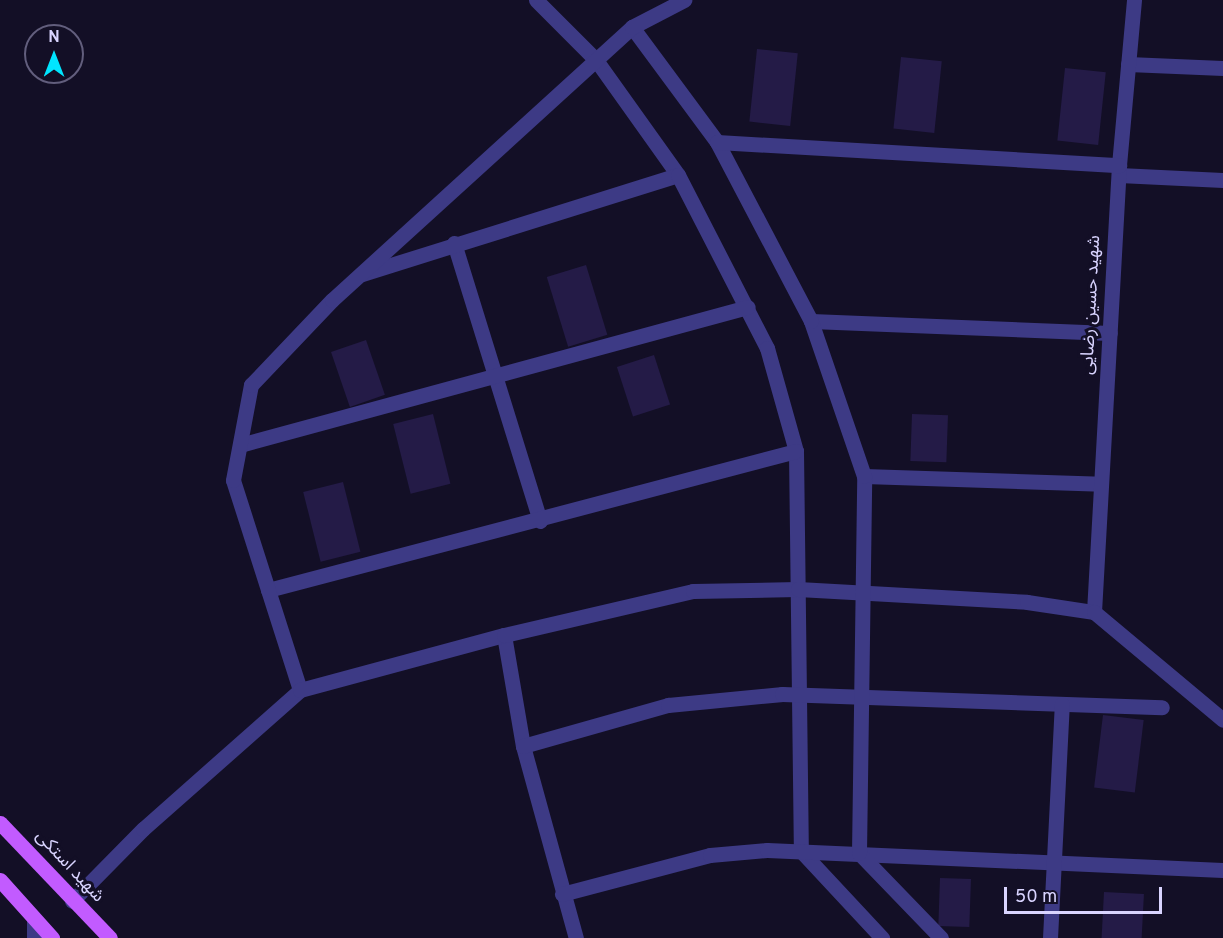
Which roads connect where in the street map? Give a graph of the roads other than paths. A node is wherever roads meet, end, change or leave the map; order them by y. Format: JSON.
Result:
{"nodes":[{"id":1,"x":536,"y":0,"type":"edge"},
{"id":2,"x":684,"y":0,"type":"edge"},
{"id":3,"x":1134,"y":0,"type":"edge"},
{"id":4,"x":632,"y":27,"type":"junction"},
{"id":5,"x":596,"y":60,"type":"junction"},
{"id":6,"x":1128,"y":64,"type":"junction"},
{"id":7,"x":1223,"y":68,"type":"edge"},
{"id":8,"x":717,"y":142,"type":"junction"},
{"id":9,"x":1119,"y":170,"type":"junction"},
{"id":10,"x":678,"y":175,"type":"junction"},
{"id":11,"x":1223,"y":180,"type":"edge"},
{"id":12,"x":454,"y":243,"type":"junction"},
{"id":13,"x":362,"y":274,"type":"junction"},
{"id":14,"x":748,"y":307,"type":"junction"},
{"id":15,"x":811,"y":321,"type":"junction"},
{"id":16,"x":1110,"y":333,"type":"junction"},
{"id":17,"x":494,"y":378,"type":"junction"},
{"id":18,"x":240,"y":445,"type":"junction"},
{"id":19,"x":796,"y":451,"type":"junction"},
{"id":20,"x":864,"y":476,"type":"junction"},
{"id":21,"x":1101,"y":484,"type":"junction"},
{"id":22,"x":540,"y":521,"type":"junction"},
{"id":23,"x":798,"y":589,"type":"junction"},
{"id":24,"x":268,"y":590,"type":"junction"},
{"id":25,"x":864,"y":594,"type":"junction"},
{"id":26,"x":1094,"y":612,"type":"junction"},
{"id":27,"x":504,"y":635,"type":"junction"},
{"id":28,"x":300,"y":690,"type":"junction"},
{"id":29,"x":798,"y":694,"type":"junction"},
{"id":30,"x":861,"y":697,"type":"junction"},
{"id":31,"x":1062,"y":704,"type":"junction"},
{"id":32,"x":1162,"y":707,"type":"dead end"},
{"id":33,"x":1223,"y":720,"type":"edge"},
{"id":34,"x":522,"y":746,"type":"junction"},
{"id":35,"x":0,"y":823,"type":"edge"},
{"id":36,"x":801,"y":851,"type":"junction"},
{"id":37,"x":859,"y":854,"type":"junction"},
{"id":38,"x":1053,"y":862,"type":"junction"},
{"id":39,"x":1223,"y":870,"type":"edge"},
{"id":40,"x":0,"y":880,"type":"edge"},
{"id":41,"x":562,"y":894,"type":"junction"},
{"id":42,"x":72,"y":901,"type":"junction"},
{"id":43,"x":34,"y":920,"type":"junction"},
{"id":44,"x":34,"y":938,"type":"edge"},
{"id":45,"x":52,"y":938,"type":"edge"},
{"id":46,"x":110,"y":938,"type":"edge"},
{"id":47,"x":576,"y":938,"type":"edge"},
{"id":48,"x":882,"y":938,"type":"edge"},
{"id":49,"x":941,"y":938,"type":"edge"},
{"id":50,"x":1050,"y":938,"type":"edge"}],
"edges":[{"from":1,"to":5,"type":"street"},
{"from":2,"to":4,"type":"street"},
{"from":3,"to":6,"type":"street","name":"شهید حسین رضایی"},
{"from":4,"to":5,"type":"street"},
{"from":4,"to":8,"type":"street"},
{"from":5,"to":10,"type":"street"},
{"from":5,"to":13,"type":"street"},
{"from":6,"to":7,"type":"street"},
{"from":6,"to":9,"type":"street","name":"شهید حسین رضایی"},
{"from":8,"to":9,"type":"street"},
{"from":8,"to":15,"type":"street"},
{"from":9,"to":11,"type":"street"},
{"from":9,"to":16,"type":"street","name":"شهید حسین رضایی"},
{"from":10,"to":12,"type":"street"},
{"from":10,"to":14,"type":"street"},
{"from":12,"to":13,"type":"street"},
{"from":12,"to":17,"type":"street"},
{"from":13,"to":18,"type":"street"},
{"from":14,"to":17,"type":"street"},
{"from":14,"to":19,"type":"street"},
{"from":15,"to":16,"type":"street"},
{"from":15,"to":20,"type":"street"},
{"from":16,"to":21,"type":"street","name":"شهید حسین رضایی"},
{"from":17,"to":18,"type":"street"},
{"from":17,"to":22,"type":"street"},
{"from":18,"to":24,"type":"street"},
{"from":19,"to":22,"type":"street"},
{"from":19,"to":23,"type":"street"},
{"from":20,"to":21,"type":"street"},
{"from":20,"to":25,"type":"street"},
{"from":21,"to":26,"type":"street","name":"شهید حسین رضایی"},
{"from":22,"to":24,"type":"street"},
{"from":23,"to":25,"type":"street"},
{"from":23,"to":27,"type":"street"},
{"from":23,"to":29,"type":"street"},
{"from":24,"to":28,"type":"street"},
{"from":25,"to":26,"type":"street"},
{"from":25,"to":30,"type":"street"},
{"from":26,"to":33,"type":"street"},
{"from":27,"to":28,"type":"street"},
{"from":27,"to":34,"type":"street"},
{"from":28,"to":42,"type":"street"},
{"from":29,"to":30,"type":"street"},
{"from":29,"to":34,"type":"street"},
{"from":29,"to":36,"type":"street"},
{"from":30,"to":31,"type":"street"},
{"from":30,"to":37,"type":"street"},
{"from":31,"to":32,"type":"street"},
{"from":31,"to":38,"type":"street"},
{"from":34,"to":41,"type":"street"},
{"from":35,"to":42,"type":"main road","name":"شهید استکی"},
{"from":36,"to":37,"type":"street"},
{"from":36,"to":41,"type":"street"},
{"from":36,"to":48,"type":"street"},
{"from":37,"to":38,"type":"street"},
{"from":37,"to":49,"type":"street"},
{"from":38,"to":39,"type":"street"},
{"from":38,"to":50,"type":"street"},
{"from":40,"to":43,"type":"main road"},
{"from":41,"to":47,"type":"street"},
{"from":42,"to":46,"type":"main road","name":"شهید استکی"},
{"from":43,"to":44,"type":"street"},
{"from":43,"to":45,"type":"main road"}]}
